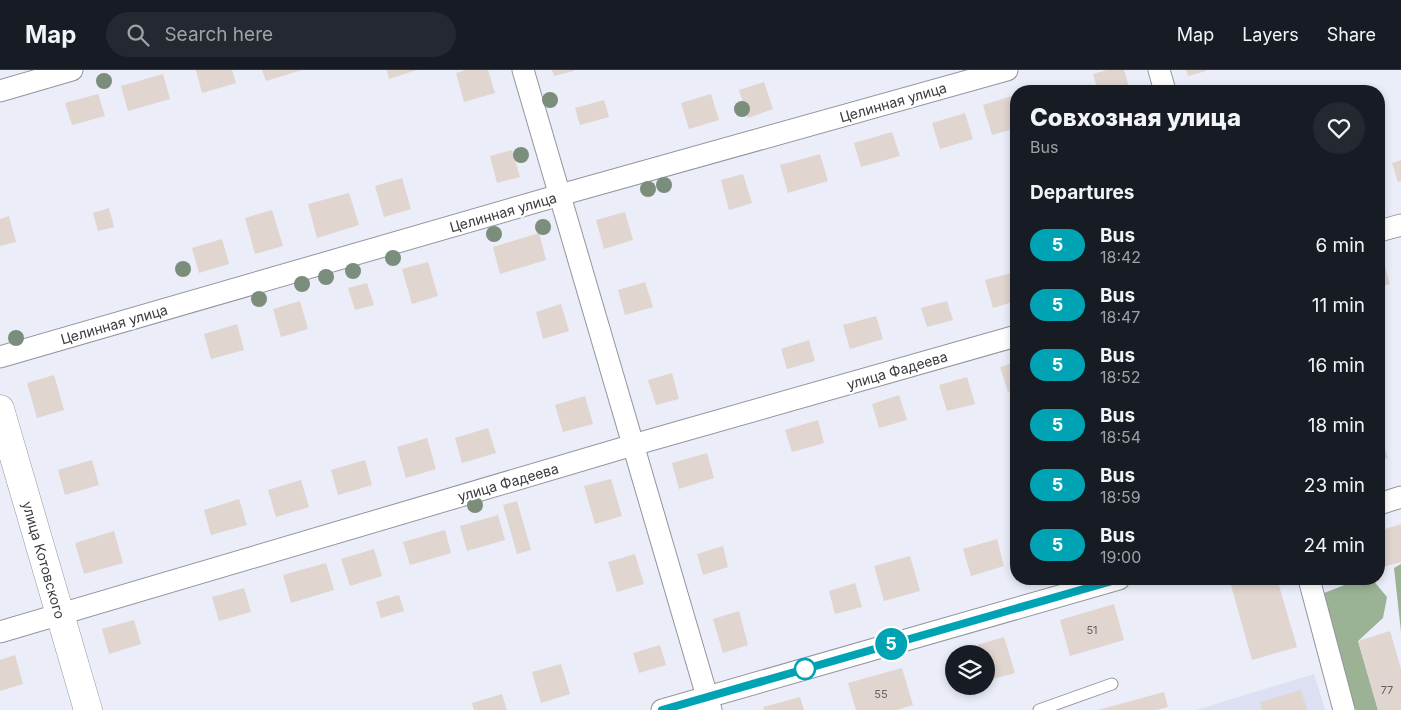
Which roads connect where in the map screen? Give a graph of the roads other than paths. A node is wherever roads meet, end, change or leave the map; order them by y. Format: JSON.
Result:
{"nodes":[{"id":1,"x":72,"y":70,"type":"edge"},
{"id":2,"x":523,"y":70,"type":"edge"},
{"id":3,"x":1007,"y":70,"type":"edge"},
{"id":4,"x":1158,"y":70,"type":"edge"},
{"id":5,"x":1163,"y":85,"type":"edge"},
{"id":6,"x":0,"y":91,"type":"edge"},
{"id":7,"x":560,"y":196,"type":"junction"},
{"id":8,"x":1401,"y":225,"type":"edge"},
{"id":9,"x":1385,"y":229,"type":"edge"},
{"id":10,"x":1010,"y":338,"type":"edge"},
{"id":11,"x":0,"y":357,"type":"edge"},
{"id":12,"x":0,"y":409,"type":"edge"},
{"id":13,"x":633,"y":445,"type":"junction"},
{"id":14,"x":1401,"y":497,"type":"edge"},
{"id":15,"x":1385,"y":502,"type":"edge"},
{"id":16,"x":1099,"y":585,"type":"edge"},
{"id":17,"x":1311,"y":585,"type":"edge"},
{"id":18,"x":60,"y":614,"type":"junction"},
{"id":19,"x":0,"y":632,"type":"edge"},
{"id":20,"x":1112,"y":684,"type":"dead end"},
{"id":21,"x":709,"y":704,"type":"edge"},
{"id":22,"x":88,"y":710,"type":"edge"},
{"id":23,"x":662,"y":710,"type":"edge"},
{"id":24,"x":1039,"y":710,"type":"edge"},
{"id":25,"x":1344,"y":710,"type":"edge"}],
"edges":[{"from":1,"to":6,"type":"street"},
{"from":2,"to":7,"type":"street"},
{"from":3,"to":7,"type":"street","name":"Целинная улица"},
{"from":4,"to":5,"type":"street"},
{"from":7,"to":11,"type":"street","name":"Целинная улица"},
{"from":7,"to":13,"type":"street"},
{"from":8,"to":9,"type":"street"},
{"from":10,"to":13,"type":"street","name":"улица Фадеева"},
{"from":12,"to":18,"type":"street","name":"улица Котовского"},
{"from":13,"to":18,"type":"street","name":"улица Фадеева"},
{"from":13,"to":21,"type":"street"},
{"from":14,"to":15,"type":"street"},
{"from":16,"to":21,"type":"street"},
{"from":17,"to":25,"type":"street"},
{"from":18,"to":19,"type":"street","name":"улица Фадеева"},
{"from":18,"to":22,"type":"street","name":"улица Котовского"},
{"from":20,"to":24,"type":"lane"},
{"from":21,"to":23,"type":"street"}]}
